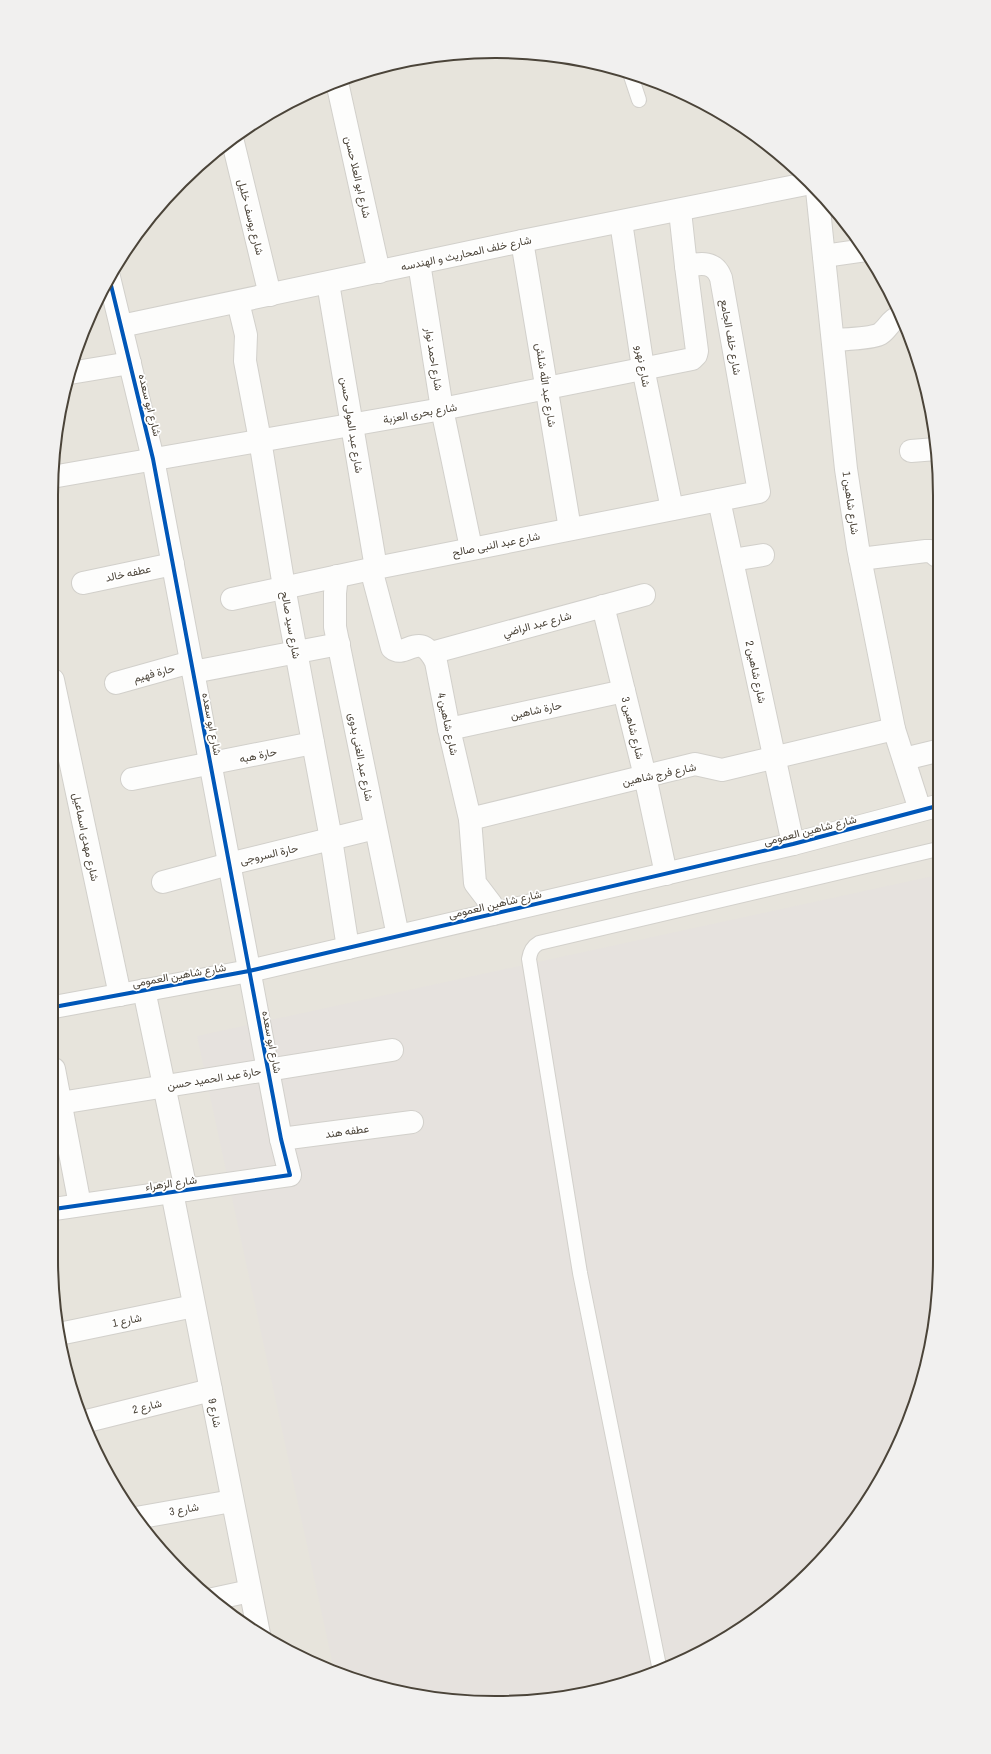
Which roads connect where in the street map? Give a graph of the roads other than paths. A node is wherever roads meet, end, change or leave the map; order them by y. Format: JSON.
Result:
{"nodes":[{"id":1,"x":632,"y":80,"type":"edge"},
{"id":2,"x":338,"y":87,"type":"edge"},
{"id":3,"x":639,"y":100,"type":"dead end"},
{"id":4,"x":234,"y":145,"type":"edge"},
{"id":5,"x":803,"y":185,"type":"edge"},
{"id":6,"x":818,"y":200,"type":"edge"},
{"id":7,"x":680,"y":211,"type":"junction"},
{"id":8,"x":620,"y":222,"type":"junction"},
{"id":9,"x":522,"y":241,"type":"junction"},
{"id":10,"x":858,"y":251,"type":"edge"},
{"id":11,"x":824,"y":256,"type":"junction"},
{"id":12,"x":418,"y":263,"type":"junction"},
{"id":13,"x":686,"y":266,"type":"junction"},
{"id":14,"x":380,"y":272,"type":"junction"},
{"id":15,"x":328,"y":283,"type":"junction"},
{"id":16,"x":111,"y":287,"type":"edge"},
{"id":17,"x":270,"y":295,"type":"junction"},
{"id":18,"x":238,"y":302,"type":"junction"},
{"id":19,"x":896,"y":319,"type":"edge"},
{"id":20,"x":121,"y":326,"type":"junction"},
{"id":21,"x":833,"y":340,"type":"junction"},
{"id":22,"x":130,"y":363,"type":"junction"},
{"id":23,"x":643,"y":368,"type":"junction"},
{"id":24,"x":76,"y":372,"type":"edge"},
{"id":25,"x":547,"y":387,"type":"junction"},
{"id":26,"x":442,"y":409,"type":"junction"},
{"id":27,"x":352,"y":424,"type":"junction"},
{"id":28,"x":260,"y":440,"type":"junction"},
{"id":29,"x":930,"y":449,"type":"edge"},
{"id":30,"x":911,"y":451,"type":"dead end"},
{"id":31,"x":153,"y":459,"type":"junction"},
{"id":32,"x":59,"y":476,"type":"edge"},
{"id":33,"x":759,"y":492,"type":"joint"},
{"id":34,"x":719,"y":500,"type":"junction"},
{"id":35,"x":672,"y":509,"type":"junction"},
{"id":36,"x":570,"y":529,"type":"junction"},
{"id":37,"x":472,"y":548,"type":"junction"},
{"id":38,"x":933,"y":553,"type":"edge"},
{"id":39,"x":763,"y":555,"type":"dead end"},
{"id":40,"x":860,"y":559,"type":"junction"},
{"id":41,"x":732,"y":560,"type":"junction"},
{"id":42,"x":173,"y":564,"type":"junction"},
{"id":43,"x":373,"y":568,"type":"junction"},
{"id":44,"x":337,"y":576,"type":"junction"},
{"id":45,"x":83,"y":583,"type":"dead end"},
{"id":46,"x":284,"y":587,"type":"junction"},
{"id":47,"x":644,"y":595,"type":"dead end"},
{"id":48,"x":232,"y":599,"type":"dead end"},
{"id":49,"x":603,"y":606,"type":"junction"},
{"id":50,"x":339,"y":644,"type":"junction"},
{"id":51,"x":296,"y":653,"type":"junction"},
{"id":52,"x":431,"y":653,"type":"junction"},
{"id":53,"x":192,"y":667,"type":"junction"},
{"id":54,"x":116,"y":683,"type":"dead end"},
{"id":55,"x":624,"y":692,"type":"junction"},
{"id":56,"x":58,"y":704,"type":"edge"},
{"id":57,"x":449,"y":729,"type":"junction"},
{"id":58,"x":894,"y":729,"type":"junction"},
{"id":59,"x":313,"y":743,"type":"junction"},
{"id":60,"x":933,"y":752,"type":"edge"},
{"id":61,"x":775,"y":758,"type":"junction"},
{"id":62,"x":904,"y":759,"type":"junction"},
{"id":63,"x":211,"y":764,"type":"junction"},
{"id":64,"x":645,"y":776,"type":"junction"},
{"id":65,"x":132,"y":779,"type":"dead end"},
{"id":66,"x":929,"y":808,"type":"edge"},
{"id":67,"x":470,"y":819,"type":"junction"},
{"id":68,"x":376,"y":828,"type":"junction"},
{"id":69,"x":331,"y":839,"type":"junction"},
{"id":70,"x":793,"y":844,"type":"junction"},
{"id":71,"x":933,"y":850,"type":"edge"},
{"id":72,"x":229,"y":864,"type":"junction"},
{"id":73,"x":666,"y":874,"type":"junction"},
{"id":74,"x":163,"y":882,"type":"dead end"},
{"id":75,"x":493,"y":914,"type":"junction"},
{"id":76,"x":398,"y":936,"type":"junction"},
{"id":77,"x":348,"y":948,"type":"junction"},
{"id":78,"x":249,"y":971,"type":"junction"},
{"id":79,"x":144,"y":990,"type":"junction"},
{"id":80,"x":120,"y":995,"type":"junction"},
{"id":81,"x":58,"y":1006,"type":"edge"},
{"id":82,"x":392,"y":1050,"type":"dead end"},
{"id":83,"x":268,"y":1070,"type":"junction"},
{"id":84,"x":163,"y":1086,"type":"junction"},
{"id":85,"x":58,"y":1092,"type":"edge"},
{"id":86,"x":60,"y":1103,"type":"junction"},
{"id":87,"x":412,"y":1122,"type":"dead end"},
{"id":88,"x":281,"y":1139,"type":"junction"},
{"id":89,"x":290,"y":1175,"type":"joint"},
{"id":90,"x":179,"y":1191,"type":"junction"},
{"id":91,"x":80,"y":1205,"type":"junction"},
{"id":92,"x":58,"y":1208,"type":"edge"},
{"id":93,"x":194,"y":1306,"type":"junction"},
{"id":94,"x":64,"y":1333,"type":"edge"},
{"id":95,"x":211,"y":1390,"type":"junction"},
{"id":96,"x":89,"y":1421,"type":"edge"},
{"id":97,"x":232,"y":1500,"type":"junction"},
{"id":98,"x":142,"y":1517,"type":"edge"},
{"id":99,"x":250,"y":1591,"type":"junction"},
{"id":100,"x":219,"y":1598,"type":"edge"},
{"id":101,"x":257,"y":1625,"type":"edge"},
{"id":102,"x":659,"y":1665,"type":"edge"}],
"edges":[{"from":1,"to":3,"type":"lane"},
{"from":2,"to":14,"type":"street","name":"شارع ابو العلا حسن"},
{"from":4,"to":17,"type":"street","name":"شارع يوسف خليل"},
{"from":5,"to":7,"type":"street","name":"شارع خلف المحاريث و الهندسه"},
{"from":6,"to":11,"type":"street","name":"شارع شاهين 1"},
{"from":7,"to":8,"type":"street","name":"شارع خلف المحاريث و الهندسه"},
{"from":7,"to":13,"type":"street"},
{"from":8,"to":9,"type":"street","name":"شارع خلف المحاريث و الهندسه"},
{"from":8,"to":23,"type":"street","name":"شارع نهرو"},
{"from":9,"to":12,"type":"street","name":"شارع خلف المحاريث و الهندسه"},
{"from":9,"to":25,"type":"street","name":"شارع عبد الله شلش"},
{"from":10,"to":11,"type":"street"},
{"from":11,"to":21,"type":"street","name":"شارع شاهين 1"},
{"from":12,"to":14,"type":"street","name":"شارع خلف المحاريث و الهندسه"},
{"from":12,"to":26,"type":"street","name":"شارع احمد نوار"},
{"from":13,"to":23,"type":"street","name":"شارع بحرى العزبة"},
{"from":13,"to":33,"type":"street","name":"شارع خلف الجامع"},
{"from":14,"to":15,"type":"street","name":"شارع خلف المحاريث و الهندسه"},
{"from":15,"to":17,"type":"street","name":"شارع خلف المحاريث و الهندسه"},
{"from":15,"to":27,"type":"street","name":"شارع عبد المولى حسن"},
{"from":16,"to":20,"type":"street","name":"شارع ابو سعده"},
{"from":17,"to":18,"type":"street","name":"شارع خلف المحاريث و الهندسه"},
{"from":18,"to":20,"type":"street","name":"شارع خلف المحاريث و الهندسه"},
{"from":18,"to":28,"type":"street","name":"شارع سيد صالح"},
{"from":19,"to":21,"type":"street"},
{"from":20,"to":22,"type":"street","name":"شارع ابو سعده"},
{"from":21,"to":40,"type":"street","name":"شارع شاهين 1"},
{"from":22,"to":24,"type":"street"},
{"from":22,"to":31,"type":"street","name":"شارع ابو سعده"},
{"from":23,"to":25,"type":"street","name":"شارع بحرى العزبة"},
{"from":23,"to":35,"type":"street","name":"شارع نهرو"},
{"from":25,"to":26,"type":"street","name":"شارع بحرى العزبة"},
{"from":25,"to":36,"type":"street","name":"شارع عبد الله شلش"},
{"from":26,"to":27,"type":"street","name":"شارع بحرى العزبة"},
{"from":26,"to":37,"type":"street","name":"شارع احمد نوار"},
{"from":27,"to":28,"type":"street","name":"شارع بحرى العزبة"},
{"from":27,"to":43,"type":"street","name":"شارع عبد المولى حسن"},
{"from":28,"to":31,"type":"street","name":"شارع بحرى العزبة"},
{"from":28,"to":46,"type":"street","name":"شارع سيد صالح"},
{"from":29,"to":30,"type":"street"},
{"from":31,"to":32,"type":"street","name":"شارع بحرى العزبة"},
{"from":31,"to":42,"type":"street","name":"شارع ابو سعده"},
{"from":33,"to":34,"type":"street","name":"شارع عبد النبى صالح"},
{"from":34,"to":35,"type":"street","name":"شارع عبد النبى صالح"},
{"from":34,"to":41,"type":"street","name":"شارع شاهين 2"},
{"from":35,"to":36,"type":"street","name":"شارع عبد النبى صالح"},
{"from":36,"to":37,"type":"street","name":"شارع عبد النبى صالح"},
{"from":37,"to":43,"type":"street","name":"شارع عبد النبى صالح"},
{"from":38,"to":40,"type":"street"},
{"from":39,"to":41,"type":"street"},
{"from":40,"to":58,"type":"street","name":"شارع شاهين 1"},
{"from":41,"to":61,"type":"street","name":"شارع شاهين 2"},
{"from":42,"to":45,"type":"street","name":"عطفه خالد"},
{"from":42,"to":53,"type":"street","name":"شارع ابو سعده"},
{"from":43,"to":44,"type":"street","name":"شارع عبد النبى صالح"},
{"from":43,"to":52,"type":"street"},
{"from":44,"to":46,"type":"street","name":"شارع عبد النبى صالح"},
{"from":44,"to":50,"type":"street","name":"شارع عبد الغنى بدوى"},
{"from":46,"to":48,"type":"street","name":"شارع عبد النبى صالح"},
{"from":46,"to":51,"type":"street","name":"شارع سيد صالح"},
{"from":47,"to":49,"type":"street","name":"شارع عبد الراضي"},
{"from":49,"to":52,"type":"street","name":"شارع عبد الراضي"},
{"from":49,"to":55,"type":"street","name":"شارع شاهين 3"},
{"from":50,"to":51,"type":"street","name":"حارة فهيم"},
{"from":50,"to":68,"type":"street","name":"شارع عبد الغنى بدوى"},
{"from":51,"to":53,"type":"street","name":"حارة فهيم"},
{"from":51,"to":59,"type":"street","name":"شارع سيد صالح"},
{"from":52,"to":57,"type":"street","name":"شارع شاهين 4"},
{"from":53,"to":54,"type":"street","name":"حارة فهيم"},
{"from":53,"to":63,"type":"street","name":"شارع ابو سعده"},
{"from":55,"to":57,"type":"street","name":"حارة شاهين"},
{"from":55,"to":64,"type":"street","name":"شارع شاهين 3"},
{"from":56,"to":80,"type":"street","name":"شارع مهدى اسماعيل"},
{"from":57,"to":67,"type":"street","name":"شارع شاهين 4"},
{"from":58,"to":61,"type":"street","name":"شارع فرج شاهين"},
{"from":58,"to":62,"type":"street","name":"شارع شاهين 1"},
{"from":59,"to":63,"type":"street","name":"حارة هبه"},
{"from":59,"to":69,"type":"street","name":"شارع سيد صالح"},
{"from":60,"to":62,"type":"street"},
{"from":61,"to":64,"type":"street","name":"شارع فرج شاهين"},
{"from":61,"to":70,"type":"street","name":"شارع شاهين 2"},
{"from":62,"to":66,"type":"street","name":"شارع شاهين 1"},
{"from":63,"to":65,"type":"street","name":"حارة هبه"},
{"from":63,"to":72,"type":"street","name":"شارع ابو سعده"},
{"from":64,"to":67,"type":"street","name":"شارع فرج شاهين"},
{"from":64,"to":73,"type":"street","name":"شارع شاهين 3"},
{"from":66,"to":70,"type":"street","name":"شارع شاهين العمومى"},
{"from":67,"to":75,"type":"street","name":"شارع شاهين 4"},
{"from":68,"to":69,"type":"street","name":"حارة السروجى"},
{"from":68,"to":76,"type":"street","name":"شارع عبد الغنى بدوى"},
{"from":69,"to":72,"type":"street","name":"حارة السروجى"},
{"from":69,"to":77,"type":"street","name":"شارع سيد صالح"},
{"from":70,"to":73,"type":"street","name":"شارع شاهين العمومى"},
{"from":71,"to":102,"type":"lane"},
{"from":72,"to":74,"type":"street","name":"حارة السروجى"},
{"from":72,"to":78,"type":"street","name":"شارع ابو سعده"},
{"from":73,"to":75,"type":"street","name":"شارع شاهين العمومى"},
{"from":75,"to":76,"type":"street","name":"شارع شاهين العمومى"},
{"from":76,"to":77,"type":"street","name":"شارع شاهين العمومى"},
{"from":77,"to":78,"type":"street","name":"شارع شاهين العمومى"},
{"from":78,"to":79,"type":"street","name":"شارع شاهين العمومى"},
{"from":78,"to":83,"type":"street","name":"شارع ابو سعده"},
{"from":79,"to":80,"type":"street","name":"شارع شاهين العمومى"},
{"from":79,"to":84,"type":"street","name":"شارع 9"},
{"from":80,"to":81,"type":"street","name":"شارع شاهين العمومى"},
{"from":82,"to":83,"type":"street","name":"حارة عبد الحميد حسن"},
{"from":83,"to":84,"type":"street","name":"حارة عبد الحميد حسن"},
{"from":83,"to":88,"type":"street","name":"شارع ابو سعده"},
{"from":84,"to":86,"type":"street","name":"حارة عبد الحميد حسن"},
{"from":84,"to":90,"type":"street","name":"شارع 9"},
{"from":85,"to":86,"type":"street"},
{"from":86,"to":91,"type":"street"},
{"from":87,"to":88,"type":"street","name":"عطفه هند"},
{"from":88,"to":89,"type":"street","name":"شارع ابو سعده"},
{"from":89,"to":90,"type":"street","name":"شارع الزهراء"},
{"from":90,"to":91,"type":"street","name":"شارع الزهراء"},
{"from":90,"to":93,"type":"street","name":"شارع 9"},
{"from":91,"to":92,"type":"street","name":"شارع الزهراء"},
{"from":93,"to":94,"type":"street","name":"شارع 1"},
{"from":93,"to":95,"type":"street","name":"شارع 9"},
{"from":95,"to":96,"type":"street","name":"شارع 2"},
{"from":95,"to":97,"type":"street","name":"شارع 9"},
{"from":97,"to":98,"type":"street","name":"شارع 3"},
{"from":97,"to":99,"type":"street","name":"شارع 9"},
{"from":99,"to":100,"type":"street"},
{"from":99,"to":101,"type":"street","name":"شارع 9"}]}
